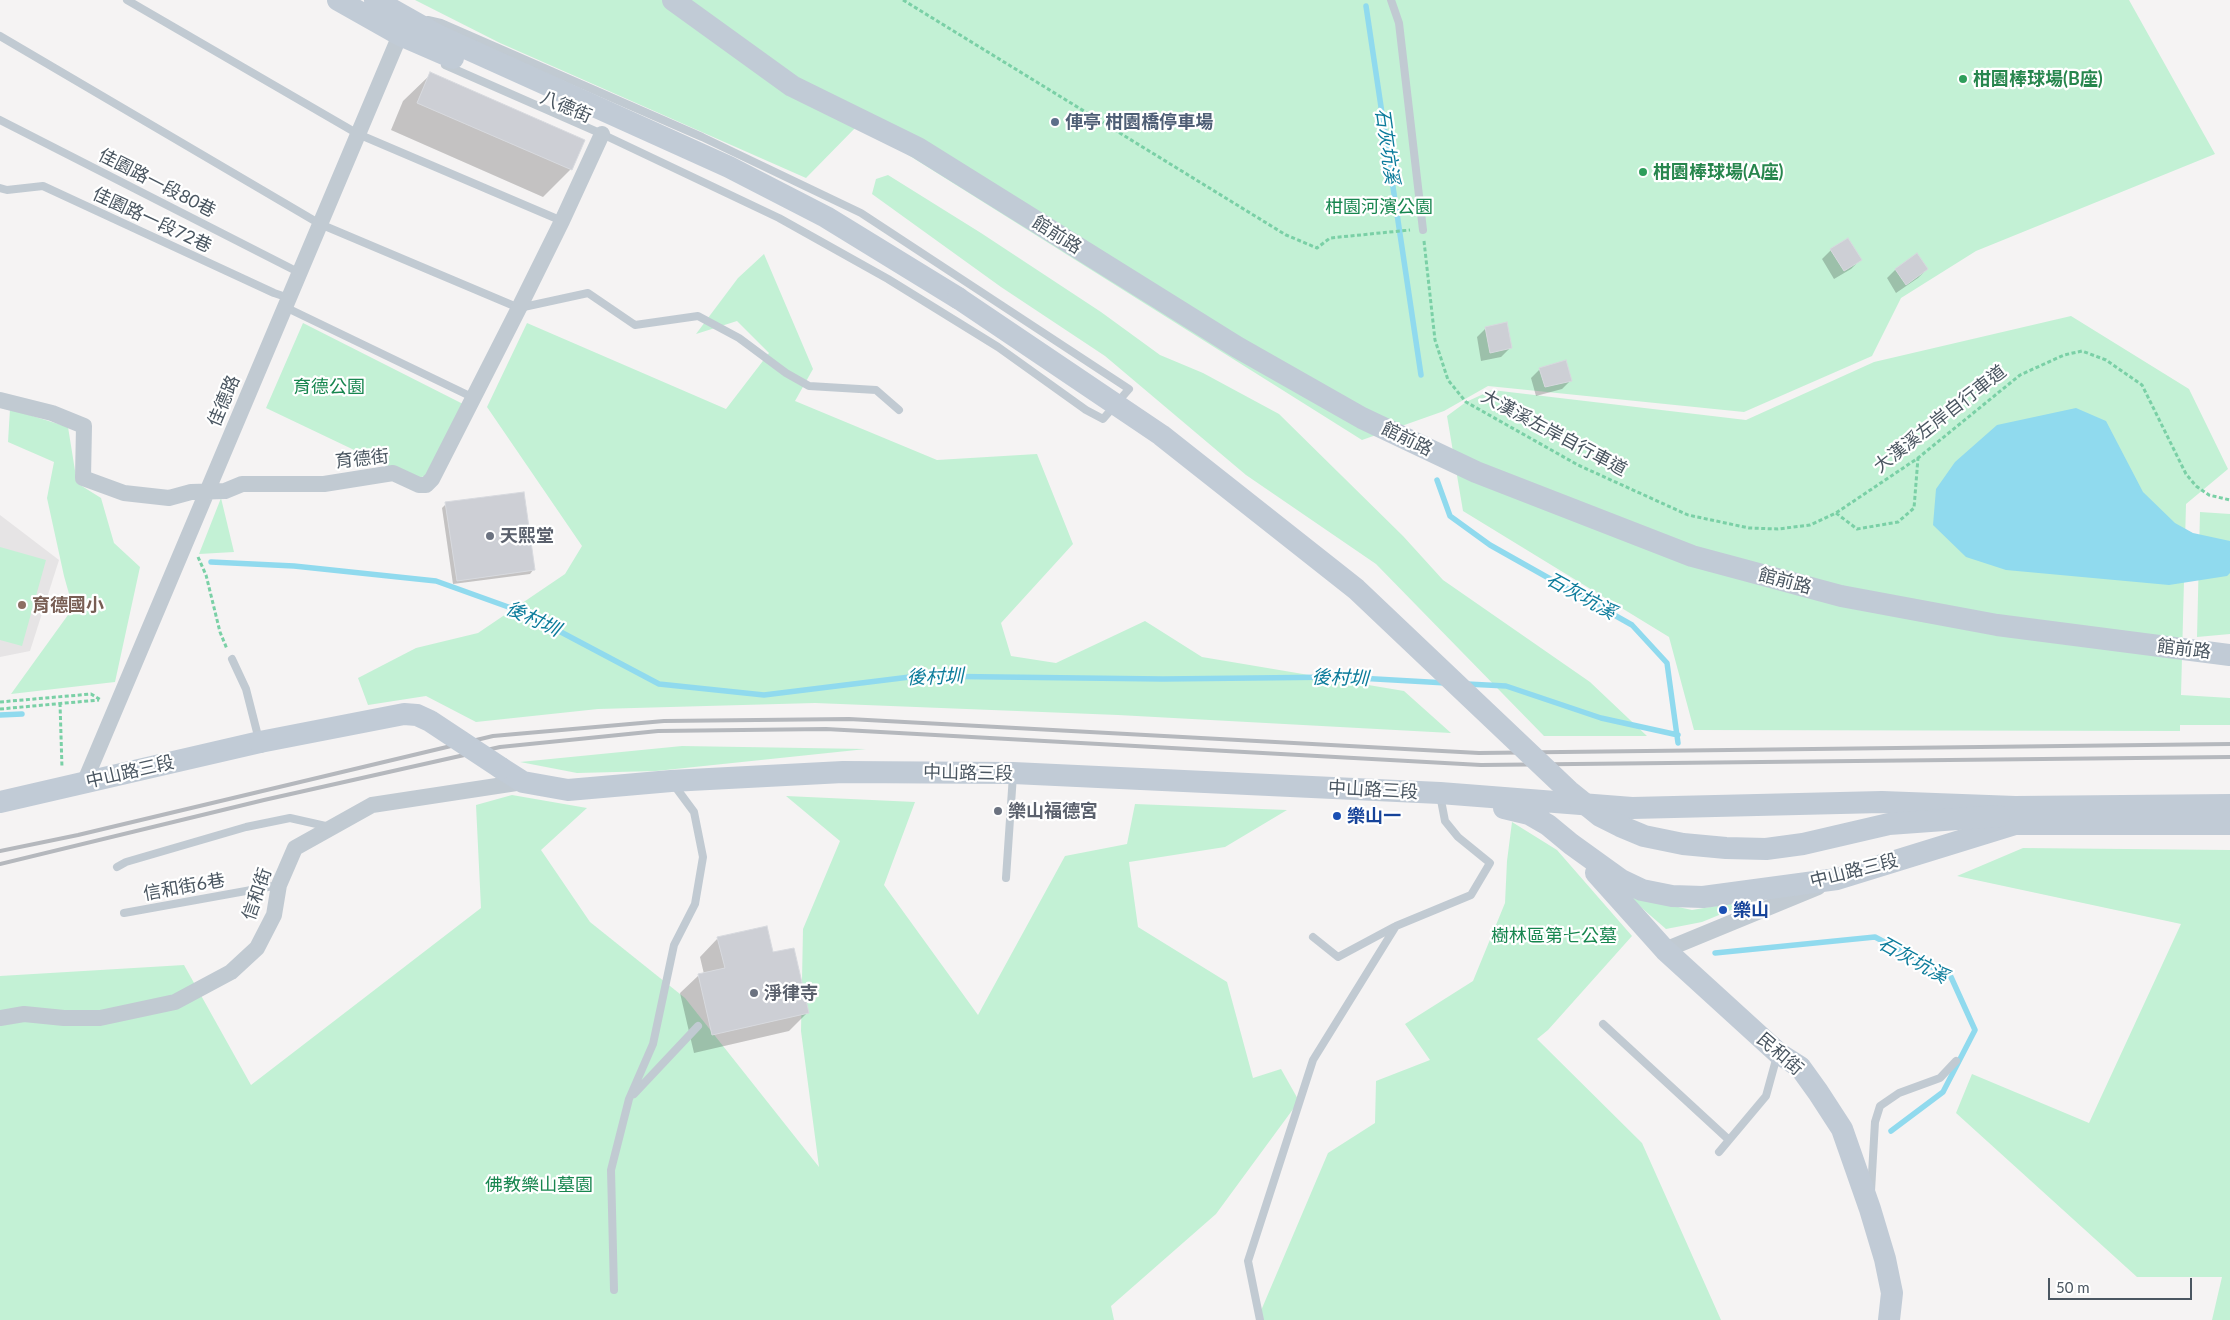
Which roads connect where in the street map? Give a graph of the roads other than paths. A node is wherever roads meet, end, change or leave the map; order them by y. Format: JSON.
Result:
{"nodes":[{"id":1,"x":127,"y":0,"type":"edge"},
{"id":2,"x":338,"y":0,"type":"edge"},
{"id":3,"x":375,"y":0,"type":"edge"},
{"id":4,"x":1391,"y":0,"type":"edge"},
{"id":5,"x":680,"y":2,"type":"edge"},
{"id":6,"x":398,"y":7,"type":"edge"},
{"id":7,"x":400,"y":35,"type":"junction"},
{"id":8,"x":0,"y":36,"type":"edge"},
{"id":9,"x":0,"y":120,"type":"edge"},
{"id":10,"x":358,"y":134,"type":"junction"},
{"id":11,"x":602,"y":134,"type":"junction"},
{"id":12,"x":0,"y":188,"type":"edge"},
{"id":13,"x":799,"y":204,"type":"junction"},
{"id":14,"x":562,"y":221,"type":"junction"},
{"id":15,"x":320,"y":224,"type":"junction"},
{"id":16,"x":1423,"y":230,"type":"road end"},
{"id":17,"x":300,"y":273,"type":"junction"},
{"id":18,"x":287,"y":302,"type":"junction"},
{"id":19,"x":519,"y":308,"type":"junction"},
{"id":20,"x":474,"y":398,"type":"junction"},
{"id":21,"x":0,"y":400,"type":"edge"},
{"id":22,"x":899,"y":410,"type":"dead end"},
{"id":23,"x":207,"y":492,"type":"junction"},
{"id":24,"x":2230,"y":655,"type":"edge"},
{"id":25,"x":232,"y":658,"type":"road end"},
{"id":26,"x":260,"y":742,"type":"junction"},
{"id":27,"x":1013,"y":773,"type":"junction"},
{"id":28,"x":671,"y":781,"type":"junction"},
{"id":29,"x":523,"y":782,"type":"junction"},
{"id":30,"x":84,"y":783,"type":"junction"},
{"id":31,"x":1440,"y":793,"type":"junction"},
{"id":32,"x":0,"y":802,"type":"edge"},
{"id":33,"x":2230,"y":805,"type":"edge"},
{"id":34,"x":2010,"y":816,"type":"junction"},
{"id":35,"x":2230,"y":824,"type":"edge"},
{"id":36,"x":332,"y":827,"type":"junction"},
{"id":37,"x":1571,"y":844,"type":"junction"},
{"id":38,"x":117,"y":867,"type":"dead end"},
{"id":39,"x":1006,"y":878,"type":"dead end"},
{"id":40,"x":1837,"y":879,"type":"junction"},
{"id":41,"x":279,"y":885,"type":"junction"},
{"id":42,"x":124,"y":913,"type":"dead end"},
{"id":43,"x":1396,"y":926,"type":"junction"},
{"id":44,"x":1313,"y":937,"type":"dead end"},
{"id":45,"x":1665,"y":950,"type":"junction"},
{"id":46,"x":0,"y":1018,"type":"edge"},
{"id":47,"x":1603,"y":1024,"type":"dead end"},
{"id":48,"x":698,"y":1026,"type":"dead end"},
{"id":49,"x":1778,"y":1053,"type":"junction"},
{"id":50,"x":1956,"y":1061,"type":"dead end"},
{"id":51,"x":629,"y":1099,"type":"junction"},
{"id":52,"x":1729,"y":1140,"type":"junction"},
{"id":53,"x":1719,"y":1152,"type":"dead end"},
{"id":54,"x":1870,"y":1209,"type":"junction"},
{"id":55,"x":614,"y":1290,"type":"dead end"},
{"id":56,"x":1260,"y":1320,"type":"edge"},
{"id":57,"x":1889,"y":1320,"type":"edge"}],
"edges":[{"from":1,"to":10,"type":"lane"},
{"from":2,"to":7,"type":"street","name":"八德街"},
{"from":3,"to":6,"type":"street","name":"八德街"},
{"from":4,"to":16,"type":"lane"},
{"from":5,"to":24,"type":"street","name":"館前路"},
{"from":6,"to":7,"type":"street"},
{"from":6,"to":11,"type":"lane"},
{"from":6,"to":13,"type":"street","name":"八德街"},
{"from":7,"to":10,"type":"street","name":"佳德路"},
{"from":7,"to":11,"type":"lane"},
{"from":7,"to":13,"type":"street","name":"八德街"},
{"from":8,"to":15,"type":"lane"},
{"from":9,"to":17,"type":"lane","name":"佳園路一段80巷"},
{"from":10,"to":14,"type":"lane"},
{"from":10,"to":15,"type":"street","name":"佳德路"},
{"from":11,"to":14,"type":"street","name":"育德街"},
{"from":12,"to":18,"type":"lane","name":"佳園路一段72巷"},
{"from":13,"to":34,"type":"street","name":"八德街","bridge":true},
{"from":14,"to":19,"type":"street","name":"育德街"},
{"from":15,"to":17,"type":"street","name":"佳德路"},
{"from":15,"to":19,"type":"lane"},
{"from":17,"to":18,"type":"street","name":"佳德路"},
{"from":18,"to":20,"type":"lane","name":"佳園路一段72巷"},
{"from":18,"to":23,"type":"street","name":"佳德路"},
{"from":19,"to":20,"type":"street","name":"育德街"},
{"from":19,"to":22,"type":"lane"},
{"from":20,"to":23,"type":"street","name":"育德街"},
{"from":21,"to":23,"type":"street","name":"育德街"},
{"from":23,"to":30,"type":"street","name":"佳德路"},
{"from":25,"to":26,"type":"lane"},
{"from":26,"to":29,"type":"street","name":"中山路三段","bridge":true},
{"from":26,"to":30,"type":"street","name":"中山路三段"},
{"from":27,"to":28,"type":"street","name":"中山路三段"},
{"from":27,"to":31,"type":"street","name":"中山路三段"},
{"from":27,"to":39,"type":"lane"},
{"from":28,"to":29,"type":"street","name":"中山路三段"},
{"from":28,"to":51,"type":"lane"},
{"from":29,"to":36,"type":"street","name":"信和街"},
{"from":30,"to":32,"type":"street","name":"中山路三段"},
{"from":31,"to":34,"type":"street","name":"中山路三段"},
{"from":31,"to":37,"type":"street","name":"中山路三段"},
{"from":31,"to":43,"type":"lane"},
{"from":33,"to":34,"type":"street","name":"中山路三段"},
{"from":34,"to":35,"type":"street","name":"中山路三段"},
{"from":34,"to":40,"type":"street","name":"中山路三段"},
{"from":36,"to":38,"type":"lane"},
{"from":36,"to":41,"type":"street","name":"信和街"},
{"from":37,"to":40,"type":"street","name":"中山路三段"},
{"from":37,"to":45,"type":"street","name":"民和街"},
{"from":40,"to":45,"type":"street"},
{"from":41,"to":42,"type":"lane","name":"信和街6巷"},
{"from":41,"to":46,"type":"street","name":"信和街"},
{"from":43,"to":44,"type":"lane"},
{"from":43,"to":56,"type":"lane"},
{"from":45,"to":49,"type":"street","name":"民和街"},
{"from":47,"to":52,"type":"lane"},
{"from":48,"to":51,"type":"lane"},
{"from":49,"to":52,"type":"lane"},
{"from":49,"to":54,"type":"street","name":"民和街"},
{"from":50,"to":54,"type":"lane"},
{"from":51,"to":55,"type":"lane"},
{"from":52,"to":53,"type":"lane"},
{"from":54,"to":57,"type":"street","name":"民和街"}]}
